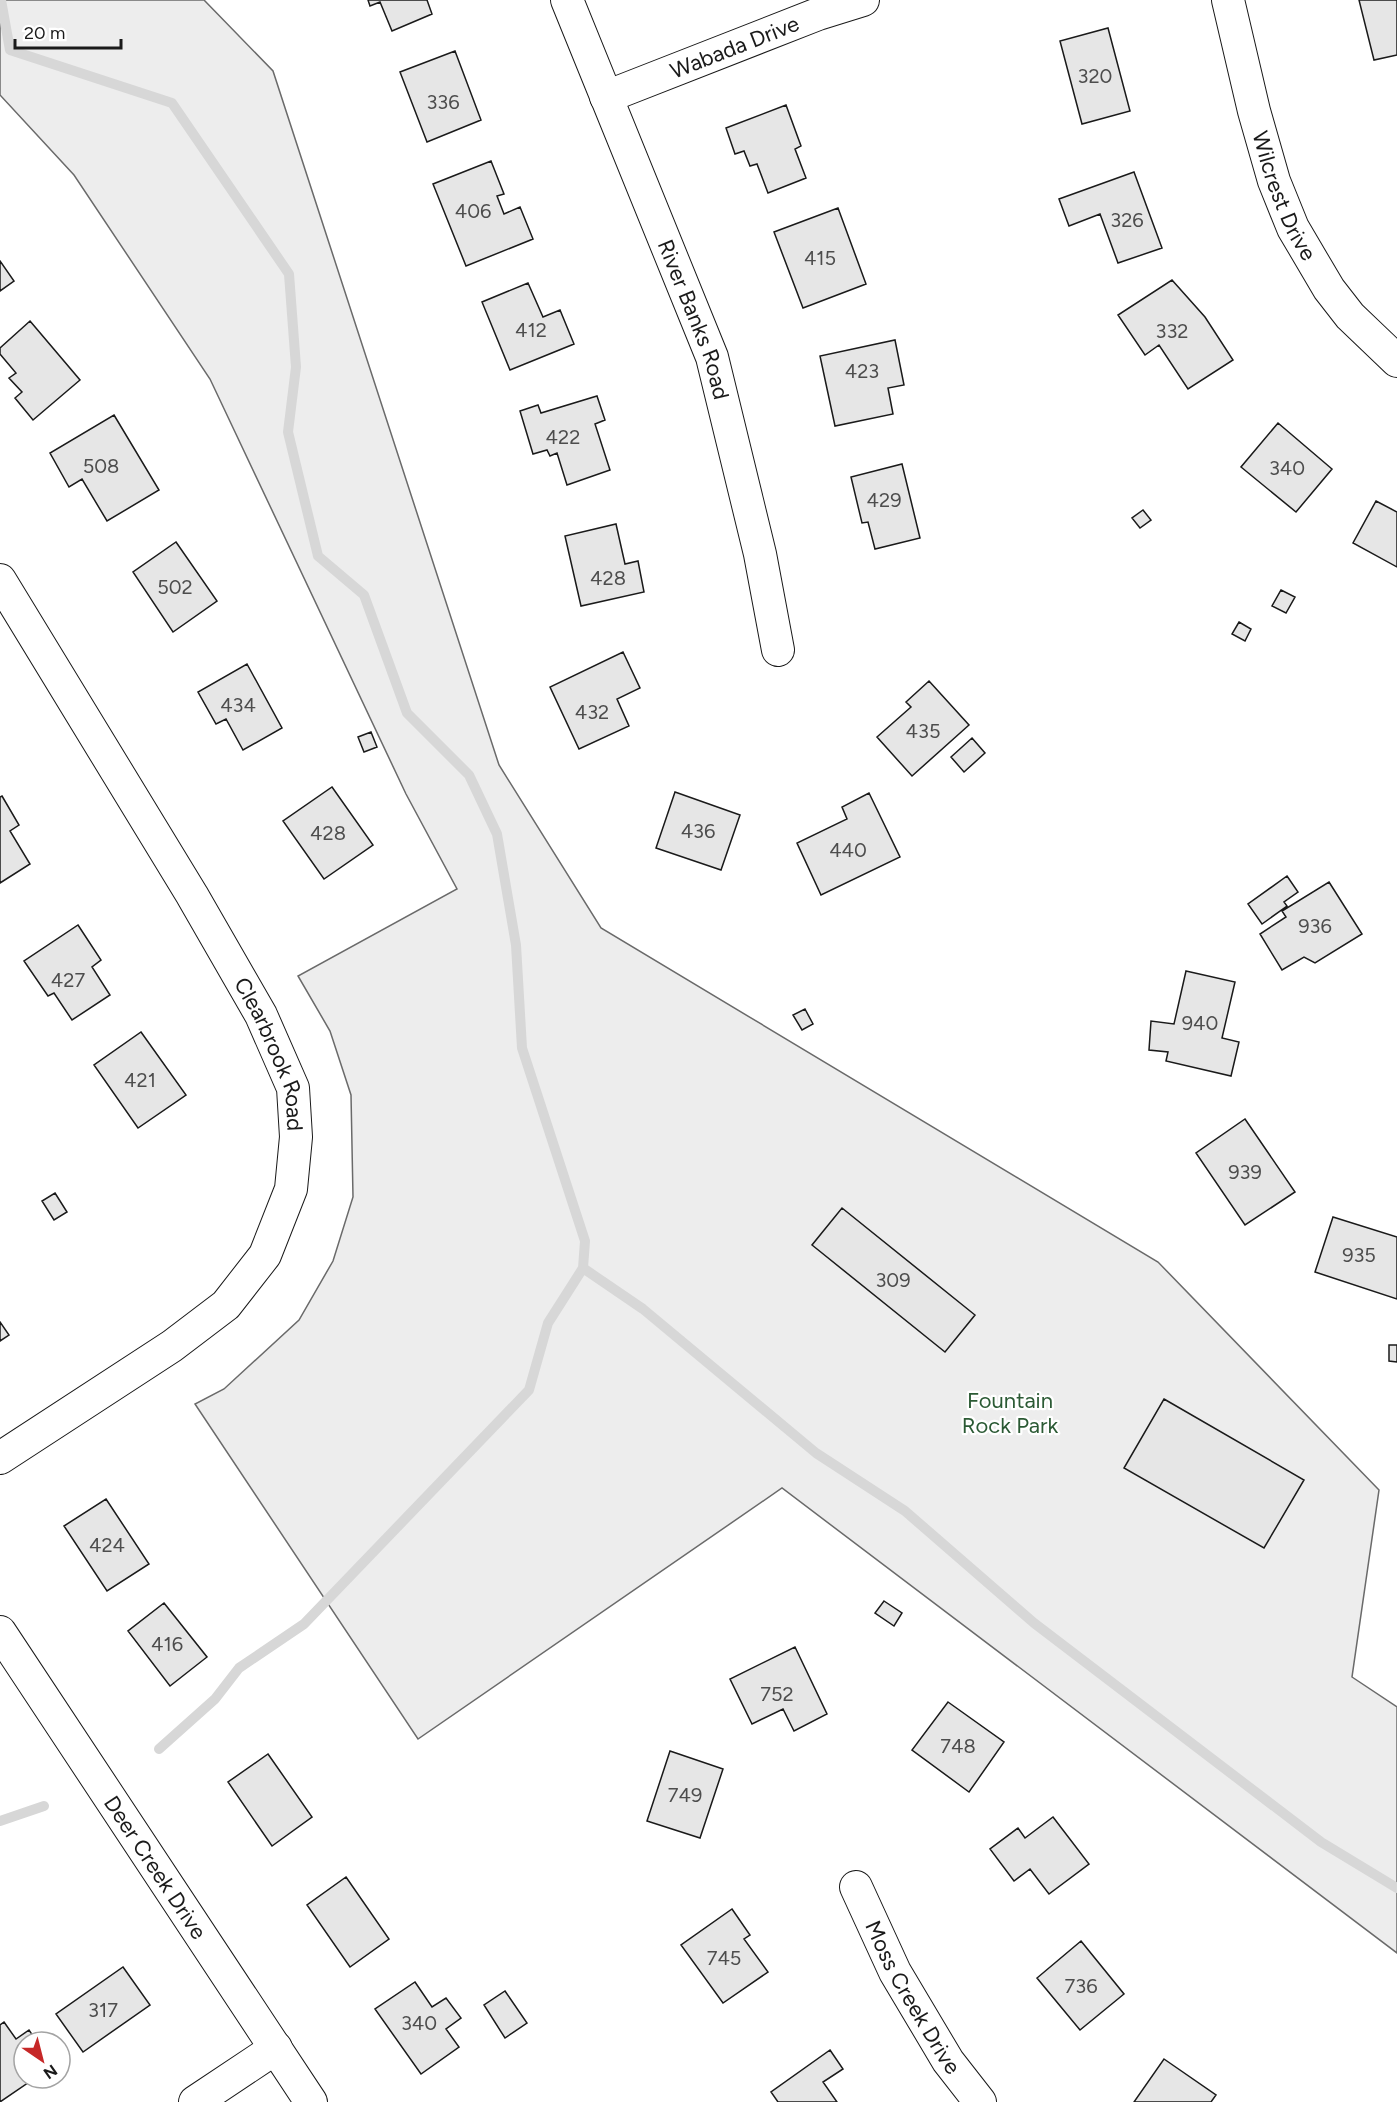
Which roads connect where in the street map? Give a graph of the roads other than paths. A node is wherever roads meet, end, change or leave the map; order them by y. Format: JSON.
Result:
{"nodes":[{"id":1,"x":567,"y":0,"type":"edge"},
{"id":2,"x":863,"y":0,"type":"edge"},
{"id":3,"x":1227,"y":0,"type":"edge"},
{"id":4,"x":606,"y":97,"type":"junction"},
{"id":5,"x":1397,"y":361,"type":"edge"},
{"id":6,"x":0,"y":580,"type":"edge"},
{"id":7,"x":778,"y":651,"type":"dead end"},
{"id":8,"x":0,"y":1458,"type":"edge"},
{"id":9,"x":0,"y":1632,"type":"edge"},
{"id":10,"x":856,"y":1887,"type":"dead end"},
{"id":11,"x":276,"y":2048,"type":"junction"},
{"id":12,"x":195,"y":2102,"type":"edge"},
{"id":13,"x":311,"y":2102,"type":"edge"},
{"id":14,"x":980,"y":2102,"type":"edge"}],
"edges":[{"from":1,"to":4,"type":"street","name":"River Banks Road"},
{"from":2,"to":4,"type":"street","name":"Wabada Drive"},
{"from":3,"to":5,"type":"street","name":"Wilcrest Drive"},
{"from":4,"to":7,"type":"street","name":"River Banks Road"},
{"from":6,"to":8,"type":"street","name":"Clearbrook Road"},
{"from":9,"to":11,"type":"street","name":"Deer Creek Drive"},
{"from":10,"to":14,"type":"street","name":"Moss Creek Drive"},
{"from":11,"to":12,"type":"street"},
{"from":11,"to":13,"type":"street","name":"Deer Creek Drive"}]}
